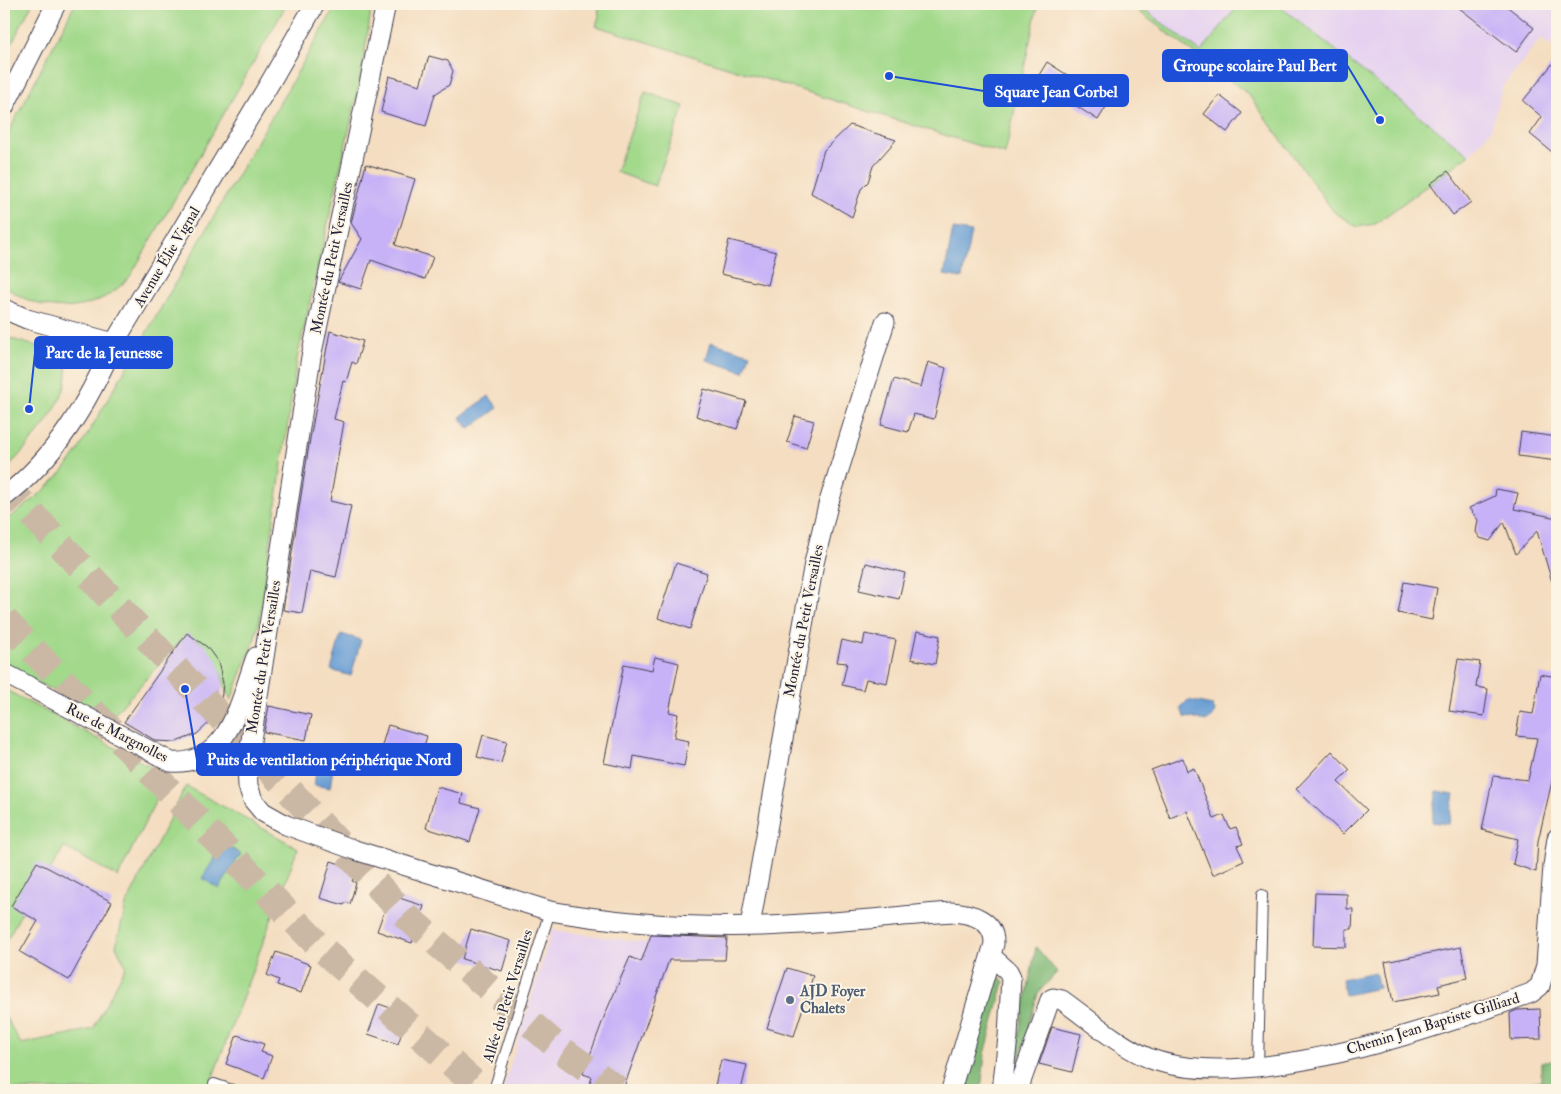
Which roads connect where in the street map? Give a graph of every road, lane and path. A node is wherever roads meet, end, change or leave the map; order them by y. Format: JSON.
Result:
{"nodes":[{"id":1,"x":56,"y":4,"type":"edge"},
{"id":2,"x":315,"y":4,"type":"edge"},
{"id":3,"x":386,"y":4,"type":"edge"},
{"id":4,"x":4,"y":107,"type":"edge"},
{"id":5,"x":4,"y":308,"type":"edge"},
{"id":6,"x":885,"y":322,"type":"dead end"},
{"id":7,"x":114,"y":343,"type":"junction"},
{"id":8,"x":4,"y":497,"type":"edge"},
{"id":9,"x":270,"y":621,"type":"junction"},
{"id":10,"x":4,"y":673,"type":"edge"},
{"id":11,"x":1557,"y":838,"type":"edge"},
{"id":12,"x":1262,"y":895,"type":"dead end"},
{"id":13,"x":550,"y":911,"type":"junction"},
{"id":14,"x":750,"y":926,"type":"junction"},
{"id":15,"x":991,"y":956,"type":"junction"},
{"id":16,"x":1258,"y":1067,"type":"junction"},
{"id":17,"x":214,"y":1084,"type":"dead end"},
{"id":18,"x":232,"y":1090,"type":"edge"},
{"id":19,"x":494,"y":1090,"type":"edge"},
{"id":20,"x":950,"y":1090,"type":"edge"},
{"id":21,"x":1002,"y":1090,"type":"edge"},
{"id":22,"x":1018,"y":1090,"type":"edge"}],
"edges":[{"from":1,"to":4,"type":"street"},
{"from":2,"to":7,"type":"street","name":"Avenue Élie Vignal"},
{"from":3,"to":9,"type":"street","name":"Montée du Petit Versailles"},
{"from":5,"to":7,"type":"street"},
{"from":6,"to":14,"type":"street","name":"Montée du Petit Versailles"},
{"from":7,"to":8,"type":"street","name":"Avenue Élie Vignal"},
{"from":9,"to":10,"type":"street","name":"Rue de Margnolles"},
{"from":9,"to":13,"type":"street","name":"Montée du Petit Versailles"},
{"from":11,"to":16,"type":"street","name":"Chemin Jean Baptiste Gilliard"},
{"from":12,"to":16,"type":"lane"},
{"from":13,"to":14,"type":"street","name":"Montée du Petit Versailles"},
{"from":13,"to":19,"type":"lane","name":"Allée du Petit Versailles"},
{"from":14,"to":15,"type":"street","name":"Montée du Petit Versailles"},
{"from":15,"to":20,"type":"street","name":"Montée du Petit Versailles"},
{"from":15,"to":21,"type":"street"},
{"from":16,"to":22,"type":"street","name":"Chemin Jean Baptiste Gilliard"},
{"from":17,"to":18,"type":"lane"}]}
